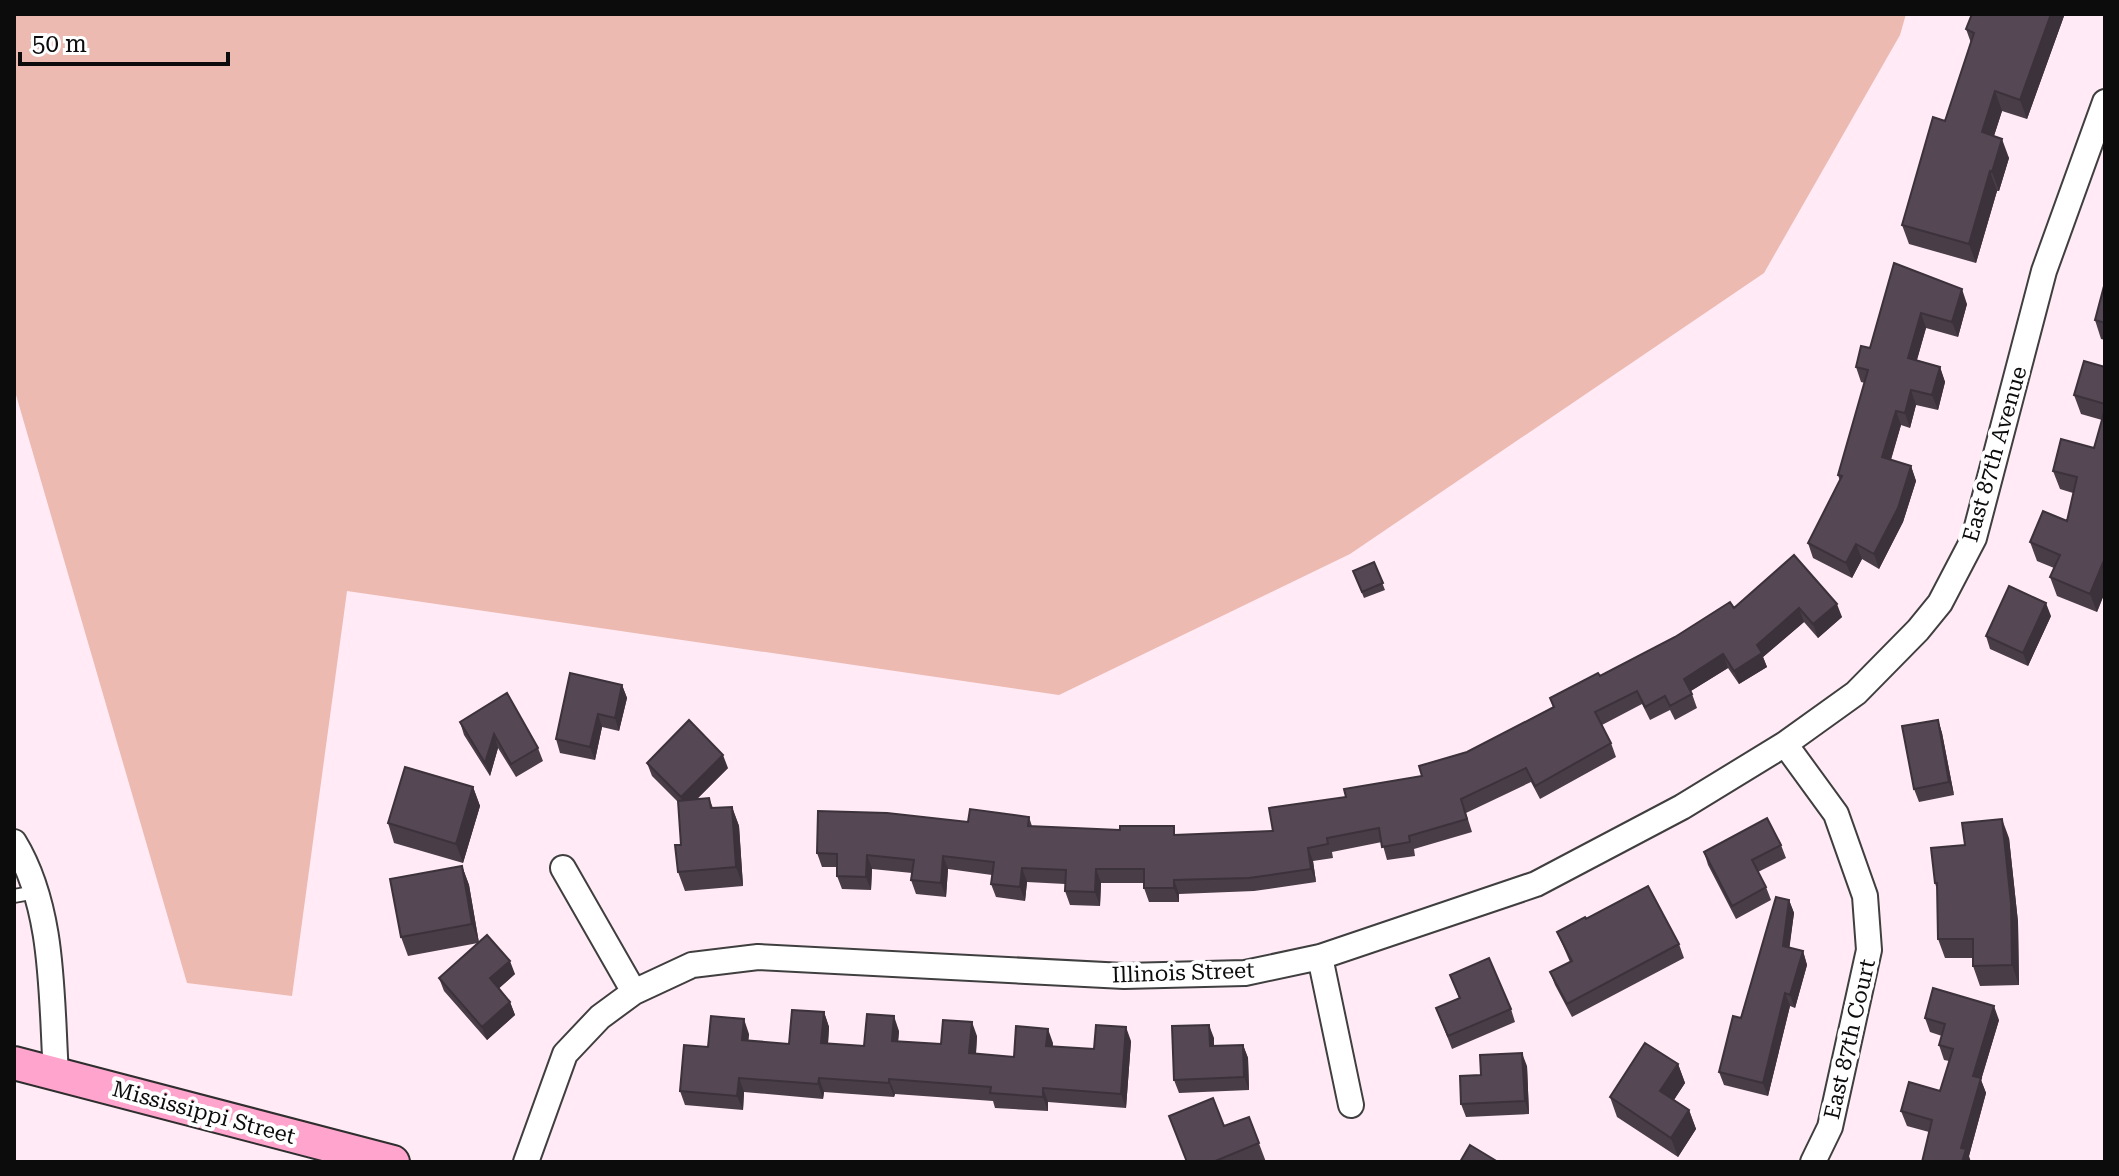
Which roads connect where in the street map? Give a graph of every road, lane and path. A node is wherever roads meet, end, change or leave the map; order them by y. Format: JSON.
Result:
{"nodes":[{"id":1,"x":2105,"y":102,"type":"edge"},
{"id":2,"x":1785,"y":744,"type":"junction"},
{"id":3,"x":14,"y":842,"type":"edge"},
{"id":4,"x":563,"y":868,"type":"dead end"},
{"id":5,"x":25,"y":894,"type":"edge"},
{"id":6,"x":1320,"y":957,"type":"junction"},
{"id":7,"x":634,"y":992,"type":"junction"},
{"id":8,"x":14,"y":1063,"type":"edge"},
{"id":9,"x":56,"y":1074,"type":"junction"},
{"id":10,"x":1351,"y":1105,"type":"dead end"},
{"id":11,"x":1809,"y":1161,"type":"edge"},
{"id":12,"x":393,"y":1162,"type":"edge"},
{"id":13,"x":526,"y":1162,"type":"edge"}],
"edges":[{"from":1,"to":2,"type":"street","name":"East 87th Avenue"},
{"from":2,"to":6,"type":"street","name":"Illinois Street"},
{"from":2,"to":11,"type":"street","name":"East 87th Court"},
{"from":3,"to":5,"type":"street"},
{"from":4,"to":7,"type":"street"},
{"from":5,"to":9,"type":"street"},
{"from":6,"to":7,"type":"street","name":"Illinois Street"},
{"from":6,"to":10,"type":"street"},
{"from":7,"to":13,"type":"street","name":"Illinois Street"},
{"from":8,"to":9,"type":"street","name":"Mississippi Street"},
{"from":9,"to":12,"type":"street","name":"Mississippi Street"}]}
